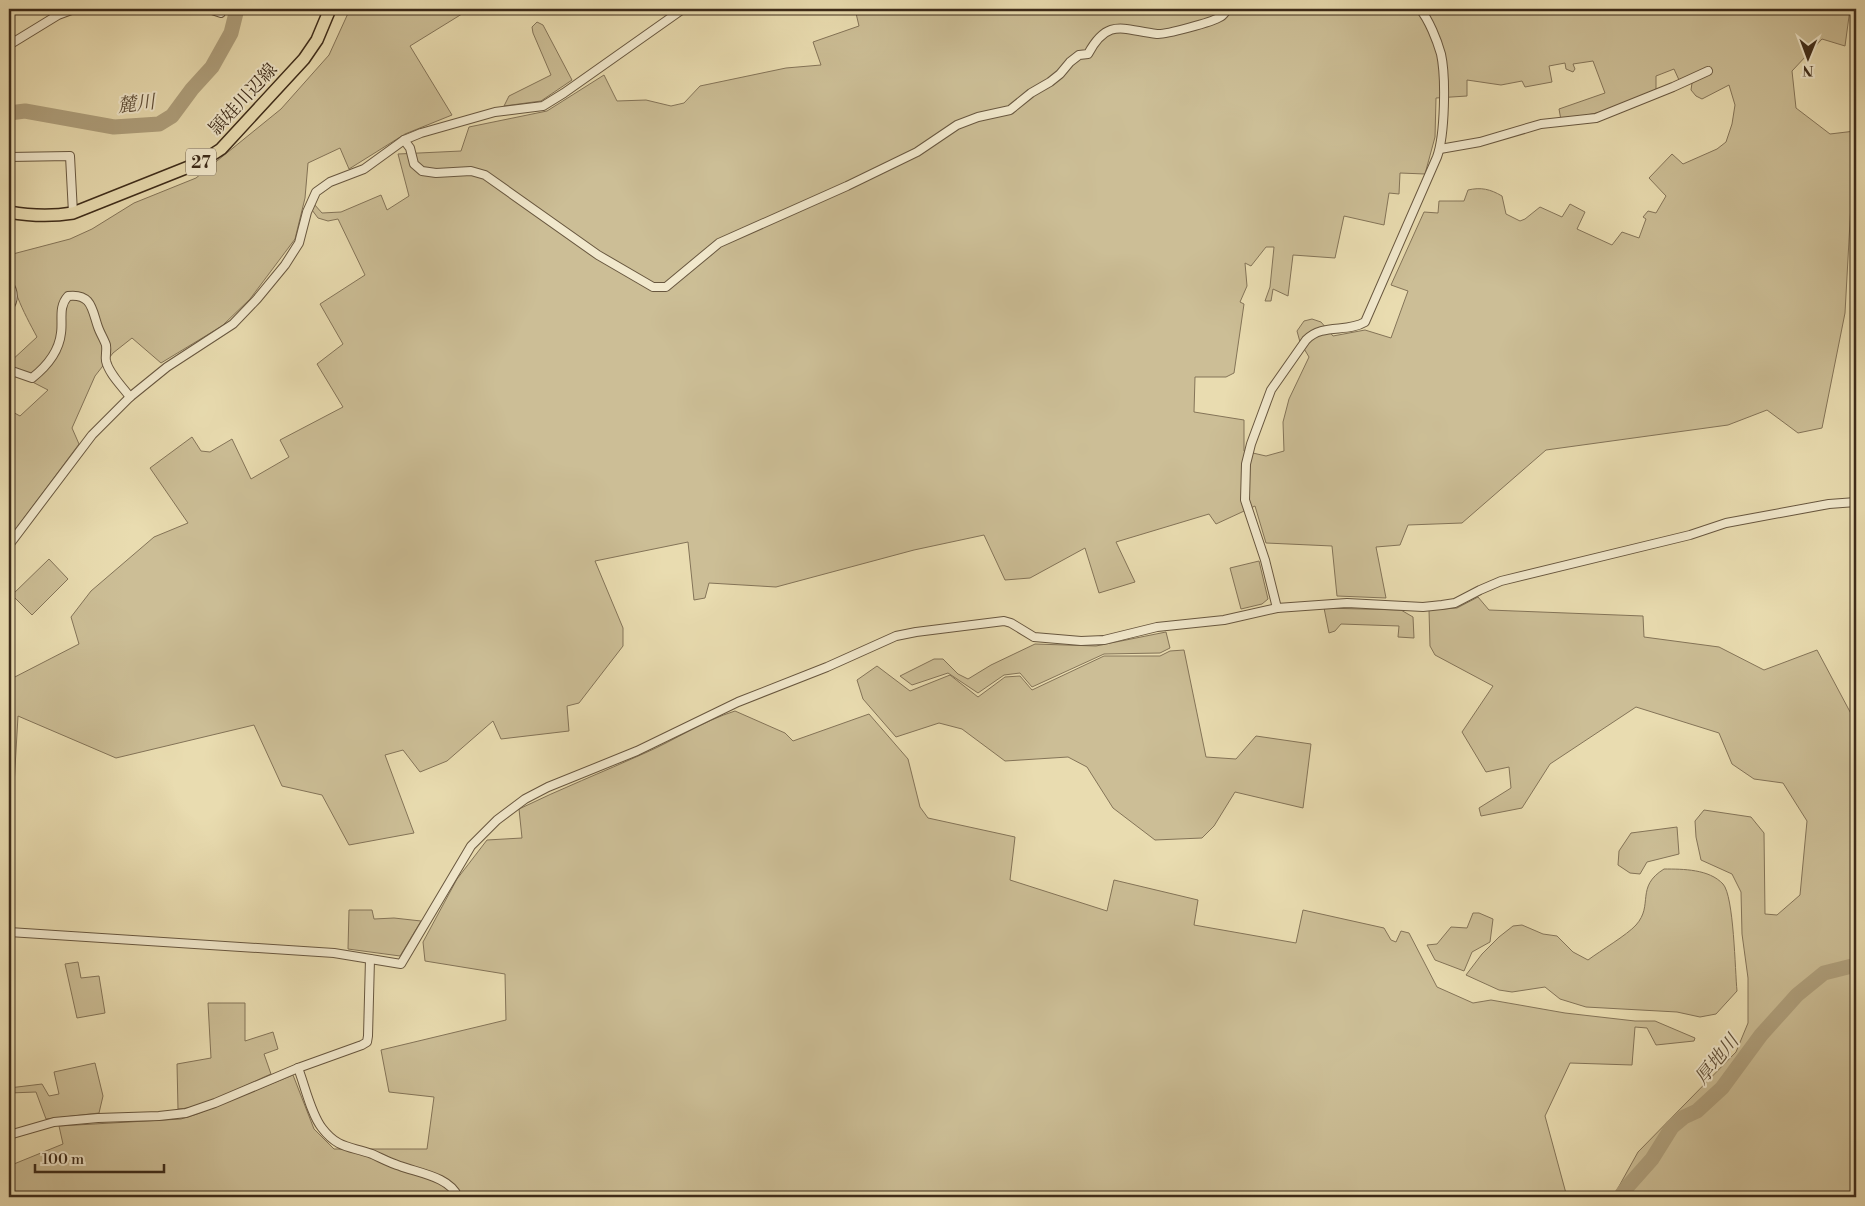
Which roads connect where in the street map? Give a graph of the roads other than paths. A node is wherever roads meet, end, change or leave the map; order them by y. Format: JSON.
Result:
{"nodes":[{"id":1,"x":74,"y":9,"type":"edge"},
{"id":2,"x":209,"y":9,"type":"edge"},
{"id":3,"x":330,"y":9,"type":"edge"},
{"id":4,"x":683,"y":9,"type":"edge"},
{"id":5,"x":1228,"y":9,"type":"edge"},
{"id":6,"x":1420,"y":9,"type":"edge"},
{"id":7,"x":221,"y":13,"type":"dead end"},
{"id":8,"x":9,"y":45,"type":"edge"},
{"id":9,"x":1708,"y":71,"type":"dead end"},
{"id":10,"x":404,"y":140,"type":"junction"},
{"id":11,"x":1440,"y":149,"type":"junction"},
{"id":12,"x":9,"y":157,"type":"edge"},
{"id":13,"x":9,"y":212,"type":"edge"},
{"id":14,"x":72,"y":213,"type":"junction"},
{"id":15,"x":9,"y":285,"type":"edge"},
{"id":16,"x":9,"y":307,"type":"edge"},
{"id":17,"x":9,"y":370,"type":"edge"},
{"id":18,"x":130,"y":396,"type":"junction"},
{"id":19,"x":1856,"y":502,"type":"edge"},
{"id":20,"x":9,"y":545,"type":"edge"},
{"id":21,"x":1276,"y":608,"type":"junction"},
{"id":22,"x":9,"y":932,"type":"edge"},
{"id":23,"x":370,"y":959,"type":"junction"},
{"id":24,"x":298,"y":1068,"type":"junction"},
{"id":25,"x":9,"y":1135,"type":"edge"},
{"id":26,"x":458,"y":1197,"type":"edge"}],
"edges":[{"from":1,"to":8,"type":"street"},
{"from":2,"to":7,"type":"street"},
{"from":3,"to":14,"type":"main road","name":"頴娃川辺線","number":"27"},
{"from":4,"to":10,"type":"street"},
{"from":5,"to":10,"type":"street"},
{"from":6,"to":11,"type":"street"},
{"from":9,"to":11,"type":"street"},
{"from":10,"to":18,"type":"street"},
{"from":11,"to":21,"type":"street"},
{"from":12,"to":14,"type":"street"},
{"from":13,"to":14,"type":"main road","name":"頴娃川辺線","number":"27"},
{"from":15,"to":16,"type":"street"},
{"from":17,"to":18,"type":"street"},
{"from":18,"to":20,"type":"street"},
{"from":19,"to":21,"type":"street"},
{"from":21,"to":23,"type":"street"},
{"from":22,"to":23,"type":"street"},
{"from":23,"to":24,"type":"street"},
{"from":24,"to":25,"type":"street"},
{"from":24,"to":26,"type":"street"}]}
